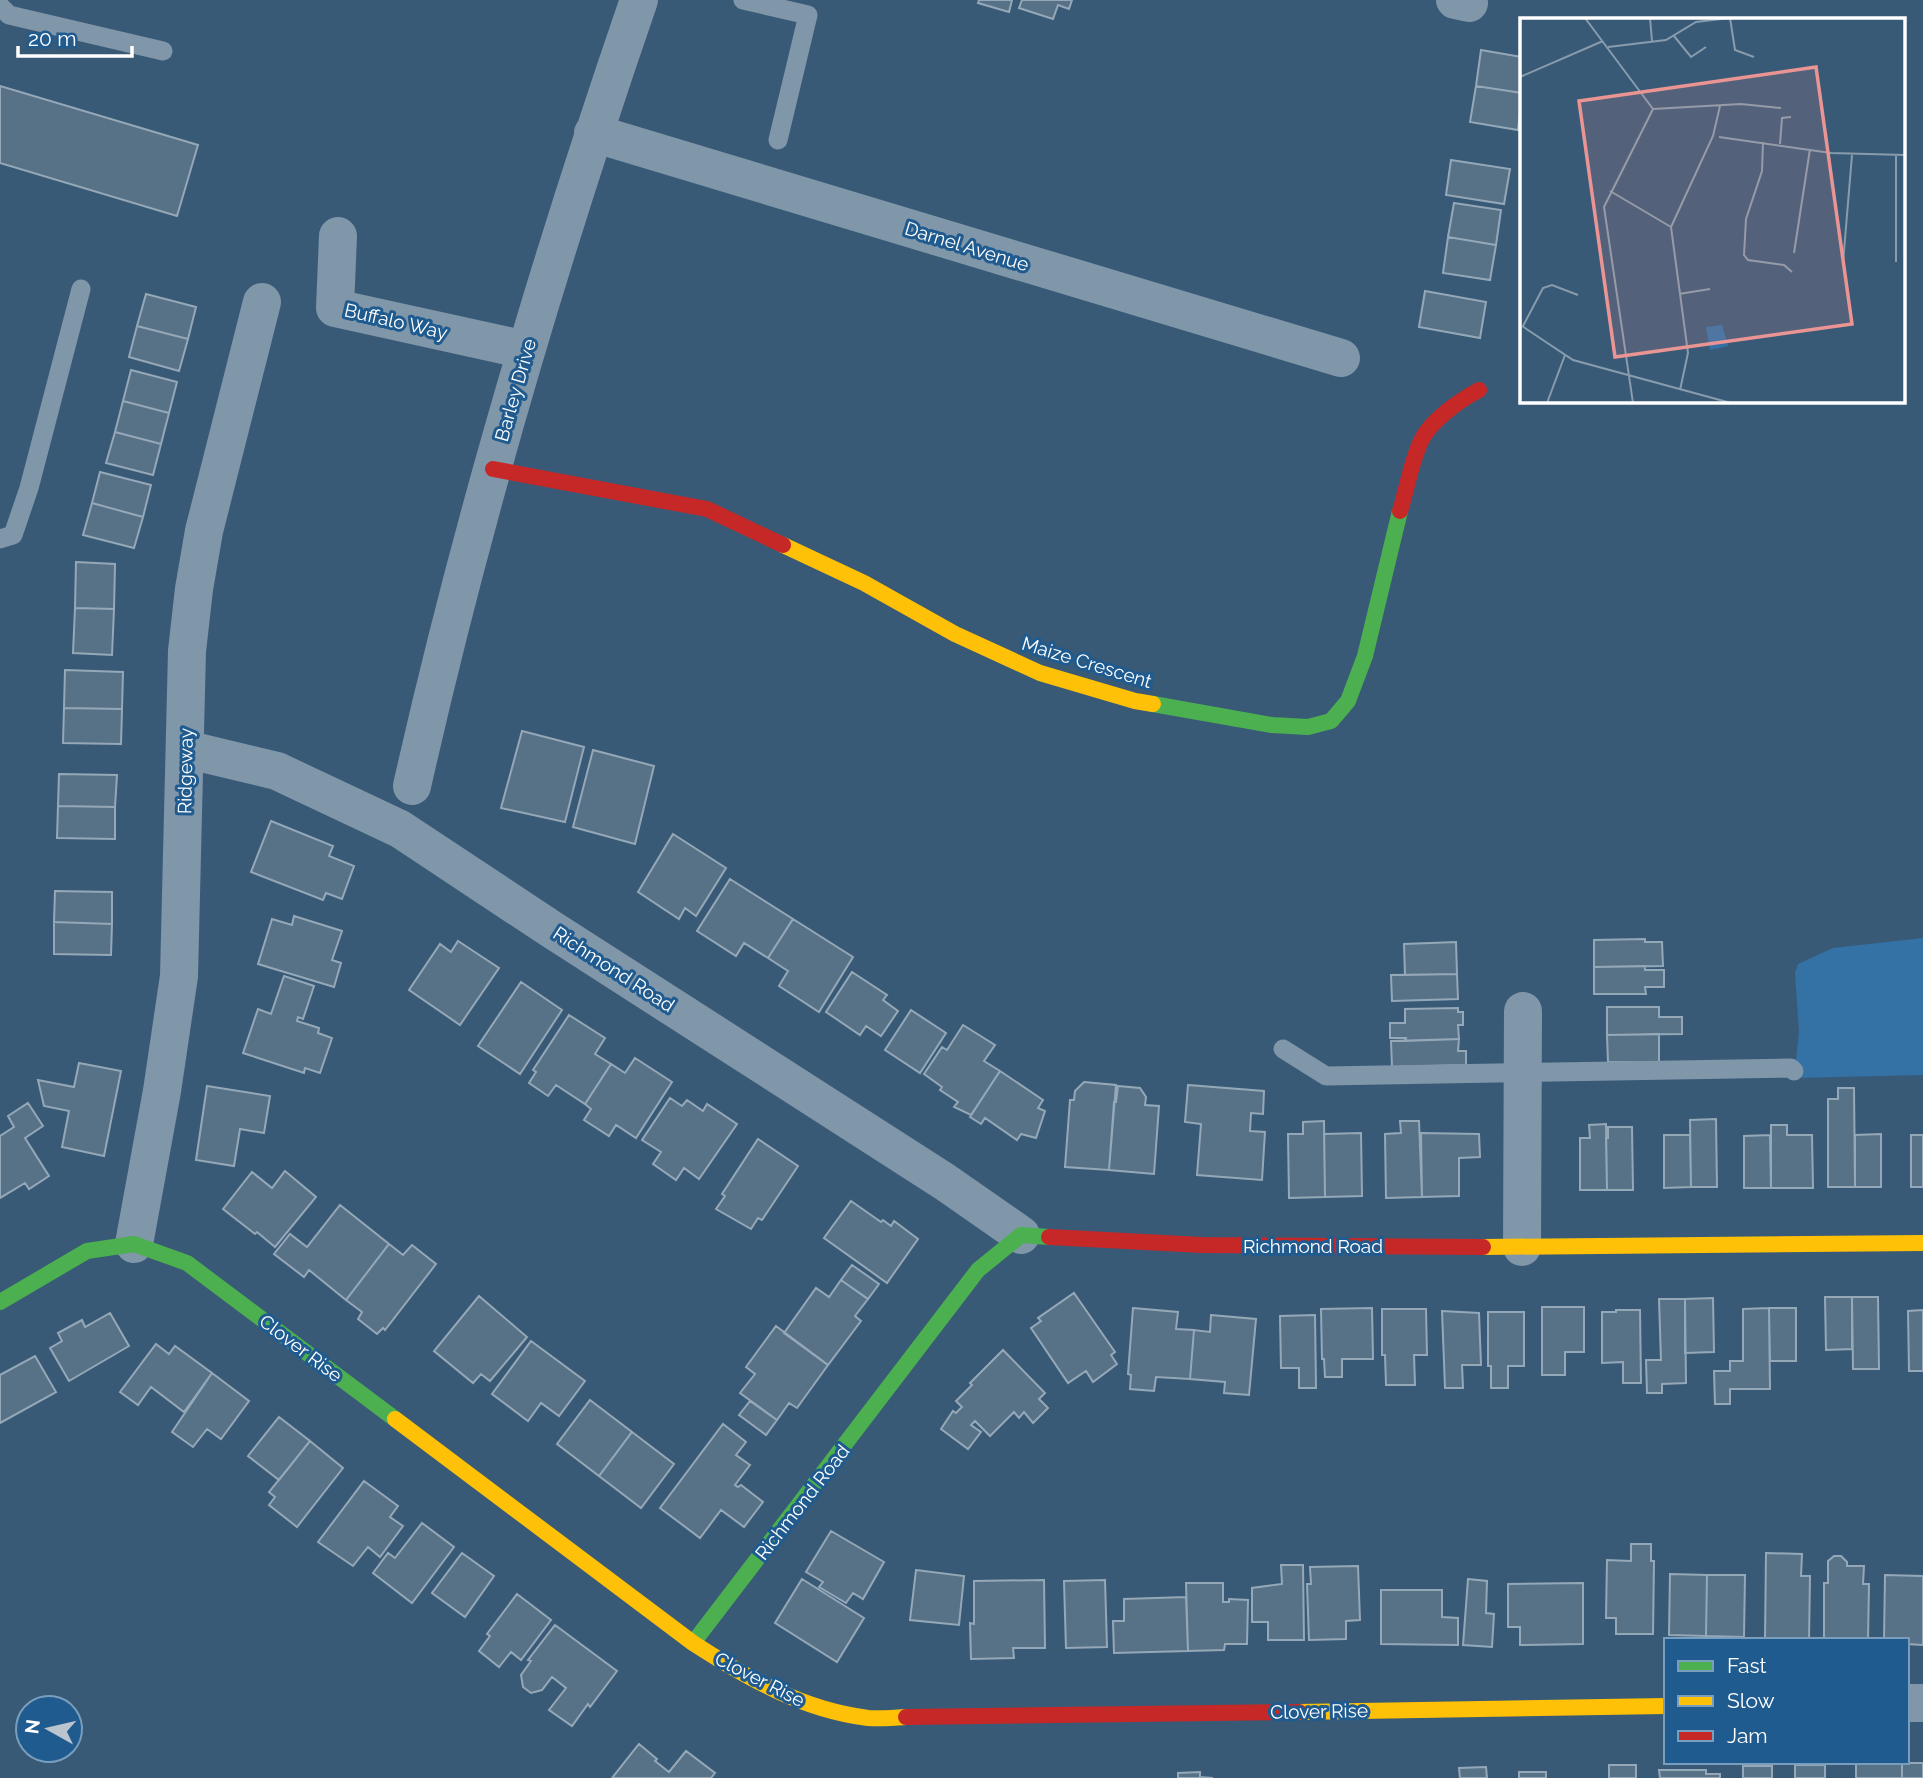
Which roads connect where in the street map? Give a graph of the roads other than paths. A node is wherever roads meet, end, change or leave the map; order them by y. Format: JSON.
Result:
{"nodes":[{"id":1,"x":639,"y":0,"type":"edge"},
{"id":2,"x":743,"y":0,"type":"edge"},
{"id":3,"x":0,"y":6,"type":"edge"},
{"id":4,"x":163,"y":51,"type":"dead end"},
{"id":5,"x":593,"y":133,"type":"junction"},
{"id":6,"x":778,"y":141,"type":"dead end"},
{"id":7,"x":338,"y":236,"type":"dead end"},
{"id":8,"x":81,"y":289,"type":"dead end"},
{"id":9,"x":262,"y":302,"type":"dead end"},
{"id":10,"x":526,"y":351,"type":"junction"},
{"id":11,"x":1341,"y":358,"type":"dead end"},
{"id":12,"x":1479,"y":390,"type":"dead end"},
{"id":13,"x":493,"y":469,"type":"junction"},
{"id":14,"x":0,"y":539,"type":"edge"},
{"id":15,"x":185,"y":749,"type":"junction"},
{"id":16,"x":406,"y":808,"type":"junction"},
{"id":17,"x":1523,"y":1011,"type":"dead end"},
{"id":18,"x":1283,"y":1049,"type":"dead end"},
{"id":19,"x":1794,"y":1071,"type":"dead end"},
{"id":20,"x":1522,"y":1073,"type":"junction"},
{"id":21,"x":1020,"y":1235,"type":"junction"},
{"id":22,"x":1923,"y":1243,"type":"edge"},
{"id":23,"x":134,"y":1244,"type":"junction"},
{"id":24,"x":1522,"y":1247,"type":"junction"},
{"id":25,"x":0,"y":1303,"type":"edge"},
{"id":26,"x":693,"y":1643,"type":"junction"},
{"id":27,"x":1664,"y":1706,"type":"edge"}],
"edges":[{"from":1,"to":5,"type":"street","name":"Barley Drive"},
{"from":2,"to":6,"type":"lane"},
{"from":3,"to":4,"type":"lane"},
{"from":5,"to":10,"type":"street","name":"Barley Drive"},
{"from":5,"to":11,"type":"street","name":"Darnel Avenue"},
{"from":7,"to":10,"type":"street","name":"Buffalo Way"},
{"from":8,"to":14,"type":"lane"},
{"from":9,"to":15,"type":"street","name":"Ridgeway"},
{"from":10,"to":13,"type":"street","name":"Barley Drive"},
{"from":12,"to":13,"type":"street","name":"Maize Crescent"},
{"from":13,"to":16,"type":"street","name":"Barley Drive"},
{"from":15,"to":16,"type":"street","name":"Richmond Road"},
{"from":15,"to":23,"type":"street","name":"Ridgeway"},
{"from":16,"to":21,"type":"street","name":"Richmond Road"},
{"from":17,"to":20,"type":"street"},
{"from":18,"to":20,"type":"lane"},
{"from":19,"to":20,"type":"lane"},
{"from":20,"to":24,"type":"street"},
{"from":21,"to":24,"type":"street","name":"Richmond Road"},
{"from":21,"to":26,"type":"street","name":"Richmond Road"},
{"from":22,"to":24,"type":"street","name":"Richmond Road"},
{"from":23,"to":25,"type":"street","name":"Clover Rise"},
{"from":23,"to":26,"type":"street","name":"Clover Rise"},
{"from":26,"to":27,"type":"street","name":"Clover Rise"}]}
